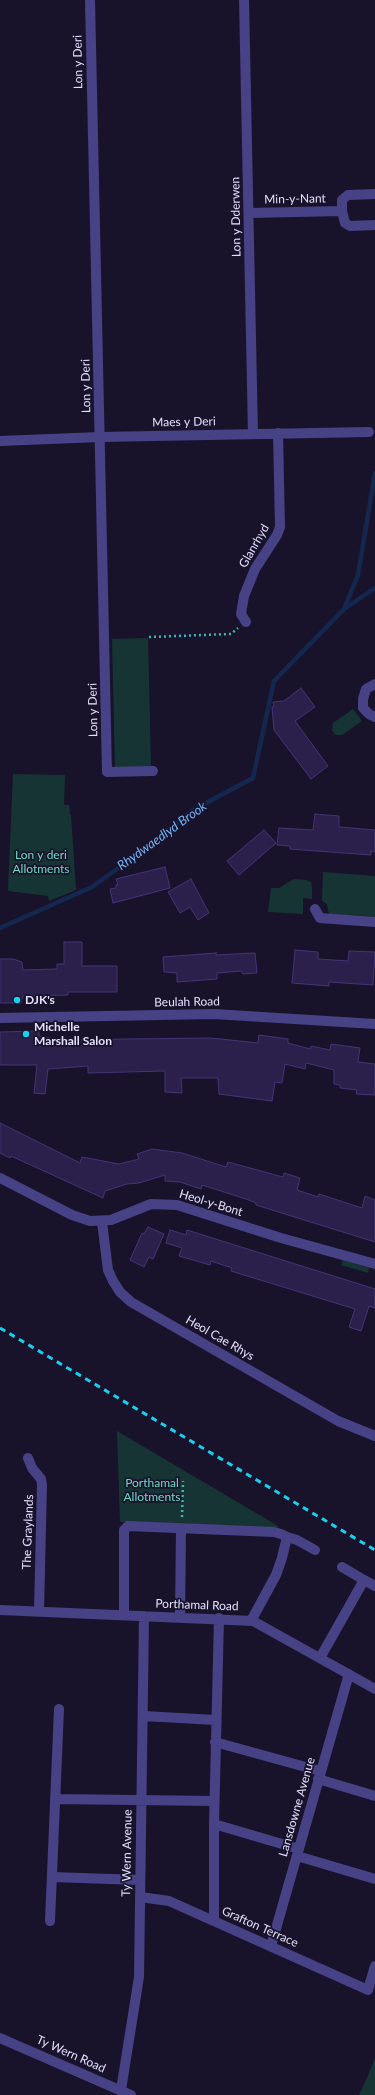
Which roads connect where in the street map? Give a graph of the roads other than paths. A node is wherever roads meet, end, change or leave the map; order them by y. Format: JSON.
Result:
{"nodes":[{"id":1,"x":90,"y":0,"type":"edge"},
{"id":2,"x":244,"y":0,"type":"edge"},
{"id":3,"x":375,"y":194,"type":"edge"},
{"id":4,"x":342,"y":211,"type":"junction"},
{"id":5,"x":249,"y":213,"type":"junction"},
{"id":6,"x":375,"y":225,"type":"edge"},
{"id":7,"x":369,"y":432,"type":"dead end"},
{"id":8,"x":278,"y":433,"type":"junction"},
{"id":9,"x":253,"y":434,"type":"junction"},
{"id":10,"x":100,"y":437,"type":"junction"},
{"id":11,"x":0,"y":441,"type":"edge"},
{"id":12,"x":246,"y":622,"type":"road end"},
{"id":13,"x":375,"y":684,"type":"edge"},
{"id":14,"x":375,"y":717,"type":"edge"},
{"id":15,"x":153,"y":770,"type":"dead end"},
{"id":16,"x":315,"y":908,"type":"dead end"},
{"id":17,"x":375,"y":922,"type":"edge"},
{"id":18,"x":0,"y":1018,"type":"edge"},
{"id":19,"x":375,"y":1024,"type":"edge"},
{"id":20,"x":0,"y":1178,"type":"edge"},
{"id":21,"x":102,"y":1222,"type":"junction"},
{"id":22,"x":375,"y":1264,"type":"edge"},
{"id":23,"x":375,"y":1436,"type":"edge"},
{"id":24,"x":28,"y":1458,"type":"dead end"},
{"id":25,"x":181,"y":1529,"type":"junction"},
{"id":26,"x":287,"y":1537,"type":"junction"},
{"id":27,"x":316,"y":1550,"type":"dead end"},
{"id":28,"x":342,"y":1567,"type":"dead end"},
{"id":29,"x":364,"y":1580,"type":"junction"},
{"id":30,"x":375,"y":1586,"type":"edge"},
{"id":31,"x":0,"y":1610,"type":"edge"},
{"id":32,"x":39,"y":1611,"type":"junction"},
{"id":33,"x":124,"y":1615,"type":"junction"},
{"id":34,"x":144,"y":1616,"type":"junction"},
{"id":35,"x":180,"y":1617,"type":"junction"},
{"id":36,"x":219,"y":1618,"type":"junction"},
{"id":37,"x":251,"y":1621,"type":"junction"},
{"id":38,"x":320,"y":1658,"type":"junction"},
{"id":39,"x":349,"y":1674,"type":"junction"},
{"id":40,"x":375,"y":1689,"type":"edge"},
{"id":41,"x":59,"y":1709,"type":"dead end"},
{"id":42,"x":143,"y":1716,"type":"junction"},
{"id":43,"x":216,"y":1720,"type":"junction"},
{"id":44,"x":216,"y":1742,"type":"junction"},
{"id":45,"x":319,"y":1775,"type":"junction"},
{"id":46,"x":375,"y":1796,"type":"edge"},
{"id":47,"x":55,"y":1799,"type":"junction"},
{"id":48,"x":141,"y":1800,"type":"junction"},
{"id":49,"x":214,"y":1801,"type":"junction"},
{"id":50,"x":214,"y":1824,"type":"junction"},
{"id":51,"x":298,"y":1852,"type":"junction"},
{"id":52,"x":52,"y":1876,"type":"junction"},
{"id":53,"x":375,"y":1879,"type":"edge"},
{"id":54,"x":140,"y":1880,"type":"junction"},
{"id":55,"x":140,"y":1897,"type":"junction"},
{"id":56,"x":50,"y":1921,"type":"dead end"},
{"id":57,"x":214,"y":1921,"type":"junction"},
{"id":58,"x":271,"y":1946,"type":"junction"},
{"id":59,"x":375,"y":1966,"type":"edge"},
{"id":60,"x":0,"y":2038,"type":"edge"},
{"id":61,"x":121,"y":2090,"type":"junction"},
{"id":62,"x":132,"y":2095,"type":"edge"}],
"edges":[{"from":1,"to":10,"type":"street","name":"Lon y Deri"},
{"from":2,"to":5,"type":"street","name":"Lon y Dderwen"},
{"from":3,"to":4,"type":"street","name":"Min-y-Nant"},
{"from":4,"to":5,"type":"street","name":"Min-y-Nant"},
{"from":4,"to":6,"type":"street","name":"Min-y-Nant"},
{"from":5,"to":9,"type":"street","name":"Lon y Dderwen"},
{"from":7,"to":8,"type":"street","name":"Maes y Deri"},
{"from":8,"to":9,"type":"street","name":"Maes y Deri"},
{"from":8,"to":12,"type":"street","name":"Glanrhyd"},
{"from":9,"to":10,"type":"street","name":"Maes y Deri"},
{"from":10,"to":11,"type":"street","name":"Maes y Deri"},
{"from":10,"to":15,"type":"street","name":"Lon y Deri"},
{"from":13,"to":14,"type":"street"},
{"from":16,"to":17,"type":"street"},
{"from":18,"to":19,"type":"street","name":"Beulah Road"},
{"from":20,"to":21,"type":"street","name":"Heol-y-Bont"},
{"from":21,"to":22,"type":"street","name":"Heol-y-Bont"},
{"from":21,"to":23,"type":"street","name":"Heol Cae Rhys"},
{"from":24,"to":32,"type":"street","name":"The Graylands"},
{"from":25,"to":26,"type":"street"},
{"from":25,"to":33,"type":"street"},
{"from":25,"to":35,"type":"street"},
{"from":26,"to":27,"type":"street"},
{"from":26,"to":37,"type":"street"},
{"from":28,"to":29,"type":"street"},
{"from":29,"to":30,"type":"street"},
{"from":29,"to":38,"type":"street"},
{"from":31,"to":32,"type":"street","name":"Porthamal Road"},
{"from":32,"to":33,"type":"street","name":"Porthamal Road"},
{"from":33,"to":34,"type":"street","name":"Porthamal Road"},
{"from":34,"to":35,"type":"street","name":"Porthamal Road"},
{"from":34,"to":42,"type":"street","name":"Ty Wern Avenue"},
{"from":35,"to":36,"type":"street","name":"Porthamal Road"},
{"from":36,"to":37,"type":"street","name":"Porthamal Road"},
{"from":36,"to":43,"type":"street"},
{"from":37,"to":38,"type":"street","name":"Porthamal Road"},
{"from":38,"to":39,"type":"street","name":"Porthamal Road"},
{"from":39,"to":40,"type":"street","name":"Porthamal Road"},
{"from":39,"to":45,"type":"street","name":"Lansdowne Avenue"},
{"from":41,"to":47,"type":"street"},
{"from":42,"to":43,"type":"street"},
{"from":42,"to":48,"type":"street","name":"Ty Wern Avenue"},
{"from":43,"to":44,"type":"street"},
{"from":44,"to":45,"type":"street"},
{"from":44,"to":49,"type":"street"},
{"from":45,"to":46,"type":"street"},
{"from":45,"to":51,"type":"street","name":"Lansdowne Avenue"},
{"from":47,"to":48,"type":"street"},
{"from":47,"to":52,"type":"street"},
{"from":48,"to":49,"type":"street"},
{"from":48,"to":54,"type":"street","name":"Ty Wern Avenue"},
{"from":49,"to":50,"type":"street"},
{"from":50,"to":51,"type":"street"},
{"from":50,"to":57,"type":"street"},
{"from":51,"to":53,"type":"street"},
{"from":51,"to":58,"type":"street","name":"Lansdowne Avenue"},
{"from":52,"to":54,"type":"street"},
{"from":52,"to":56,"type":"street"},
{"from":54,"to":55,"type":"street","name":"Ty Wern Avenue"},
{"from":55,"to":57,"type":"street","name":"Grafton Terrace"},
{"from":55,"to":61,"type":"street","name":"Ty Wern Avenue"},
{"from":57,"to":58,"type":"street","name":"Grafton Terrace"},
{"from":58,"to":59,"type":"street","name":"Grafton Terrace"},
{"from":60,"to":61,"type":"street","name":"Ty Wern Road"},
{"from":61,"to":62,"type":"street","name":"Ty Wern Road"}]}
